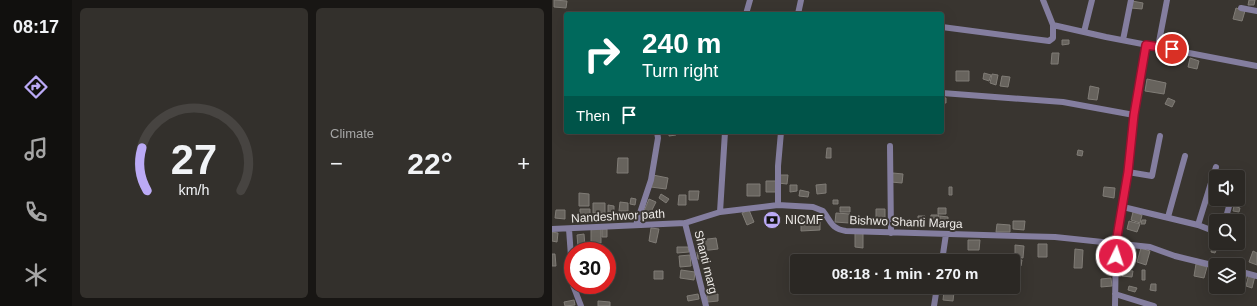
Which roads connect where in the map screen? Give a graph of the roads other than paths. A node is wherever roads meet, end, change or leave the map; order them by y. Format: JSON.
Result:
{"nodes":[{"id":1,"x":750,"y":0,"type":"edge"},
{"id":2,"x":801,"y":0,"type":"edge"},
{"id":3,"x":1043,"y":0,"type":"edge"},
{"id":4,"x":1092,"y":0,"type":"edge"},
{"id":5,"x":1131,"y":0,"type":"edge"},
{"id":6,"x":1167,"y":0,"type":"edge"},
{"id":7,"x":1241,"y":8,"type":"dead end"},
{"id":8,"x":1257,"y":11,"type":"edge"},
{"id":9,"x":747,"y":12,"type":"edge"},
{"id":10,"x":798,"y":12,"type":"edge"},
{"id":11,"x":1052,"y":25,"type":"junction"},
{"id":12,"x":944,"y":27,"type":"edge"},
{"id":13,"x":1084,"y":32,"type":"junction"},
{"id":14,"x":1123,"y":40,"type":"junction"},
{"id":15,"x":1146,"y":45,"type":"junction"},
{"id":16,"x":1158,"y":47,"type":"junction"},
{"id":17,"x":1257,"y":66,"type":"edge"},
{"id":18,"x":944,"y":93,"type":"edge"},
{"id":19,"x":1134,"y":115,"type":"junction"},
{"id":20,"x":657,"y":134,"type":"edge"},
{"id":21,"x":725,"y":134,"type":"edge"},
{"id":22,"x":781,"y":134,"type":"edge"},
{"id":23,"x":1160,"y":136,"type":"dead end"},
{"id":24,"x":890,"y":146,"type":"dead end"},
{"id":25,"x":1185,"y":156,"type":"dead end"},
{"id":26,"x":1216,"y":167,"type":"dead end"},
{"id":27,"x":1128,"y":172,"type":"junction"},
{"id":28,"x":778,"y":205,"type":"junction"},
{"id":29,"x":1123,"y":207,"type":"junction"},
{"id":30,"x":720,"y":212,"type":"junction"},
{"id":31,"x":1168,"y":217,"type":"junction"},
{"id":32,"x":685,"y":223,"type":"junction"},
{"id":33,"x":636,"y":225,"type":"junction"},
{"id":34,"x":1198,"y":225,"type":"junction"},
{"id":35,"x":569,"y":229,"type":"junction"},
{"id":36,"x":1209,"y":229,"type":"edge"},
{"id":37,"x":552,"y":230,"type":"edge"},
{"id":38,"x":891,"y":233,"type":"junction"},
{"id":39,"x":946,"y":234,"type":"junction"},
{"id":40,"x":569,"y":242,"type":"edge"},
{"id":41,"x":1116,"y":243,"type":"junction"},
{"id":42,"x":943,"y":254,"type":"edge"},
{"id":43,"x":1209,"y":264,"type":"edge"},
{"id":44,"x":1245,"y":273,"type":"edge"},
{"id":45,"x":1257,"y":276,"type":"edge"},
{"id":46,"x":577,"y":294,"type":"edge"},
{"id":47,"x":936,"y":294,"type":"edge"},
{"id":48,"x":1115,"y":294,"type":"junction"},
{"id":49,"x":582,"y":306,"type":"edge"},
{"id":50,"x":706,"y":306,"type":"edge"},
{"id":51,"x":934,"y":306,"type":"edge"},
{"id":52,"x":1115,"y":306,"type":"edge"},
{"id":53,"x":1154,"y":306,"type":"edge"}],
"edges":[{"from":1,"to":9,"type":"street"},
{"from":2,"to":10,"type":"street"},
{"from":3,"to":11,"type":"street"},
{"from":4,"to":13,"type":"street"},
{"from":5,"to":14,"type":"street"},
{"from":6,"to":16,"type":"street"},
{"from":7,"to":8,"type":"street"},
{"from":11,"to":12,"type":"street"},
{"from":11,"to":13,"type":"street"},
{"from":13,"to":14,"type":"street"},
{"from":14,"to":15,"type":"street"},
{"from":15,"to":16,"type":"street"},
{"from":15,"to":19,"type":"street"},
{"from":16,"to":17,"type":"street"},
{"from":18,"to":19,"type":"street"},
{"from":19,"to":27,"type":"street"},
{"from":20,"to":33,"type":"street"},
{"from":21,"to":30,"type":"street"},
{"from":22,"to":28,"type":"street"},
{"from":23,"to":27,"type":"street"},
{"from":24,"to":38,"type":"street"},
{"from":25,"to":31,"type":"street"},
{"from":26,"to":34,"type":"street"},
{"from":27,"to":29,"type":"street"},
{"from":28,"to":30,"type":"street","name":"Bishwo Shanti Marga"},
{"from":28,"to":38,"type":"street","name":"Bishwo Shanti Marga"},
{"from":29,"to":31,"type":"street"},
{"from":29,"to":41,"type":"street"},
{"from":30,"to":32,"type":"street","name":"Bishwo Shanti Marga"},
{"from":31,"to":34,"type":"street"},
{"from":32,"to":33,"type":"street","name":"Nandeshwor path"},
{"from":32,"to":50,"type":"street","name":"Shanti marg"},
{"from":33,"to":35,"type":"street","name":"Nandeshwor path"},
{"from":34,"to":36,"type":"street"},
{"from":35,"to":37,"type":"street","name":"Nandeshwor path"},
{"from":35,"to":40,"type":"street"},
{"from":38,"to":39,"type":"street","name":"Bishwo Shanti Marga"},
{"from":39,"to":41,"type":"street","name":"Bishwo Shanti Marga"},
{"from":39,"to":42,"type":"street"},
{"from":41,"to":43,"type":"street","name":"Bishwo Shanti Marga"},
{"from":41,"to":48,"type":"street"},
{"from":44,"to":45,"type":"street"},
{"from":46,"to":49,"type":"street"},
{"from":47,"to":51,"type":"street"},
{"from":48,"to":52,"type":"street"},
{"from":48,"to":53,"type":"street"}]}
